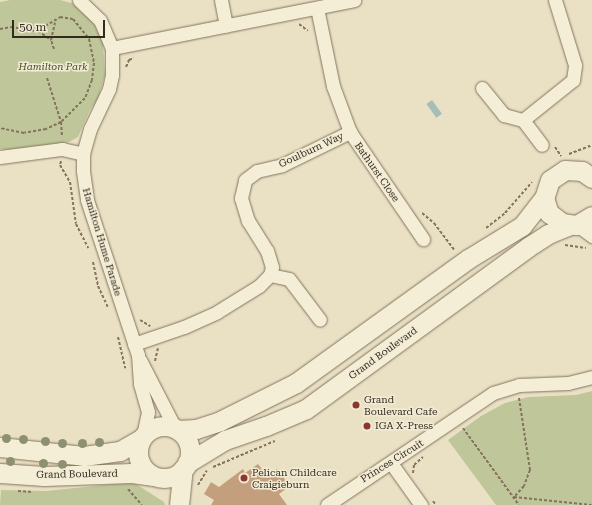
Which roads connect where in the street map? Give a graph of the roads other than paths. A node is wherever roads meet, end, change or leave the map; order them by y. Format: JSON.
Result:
{"nodes":[{"id":1,"x":79,"y":0,"type":"edge"},
{"id":2,"x":221,"y":0,"type":"edge"},
{"id":3,"x":354,"y":0,"type":"edge"},
{"id":4,"x":555,"y":0,"type":"edge"},
{"id":5,"x":317,"y":8,"type":"junction"},
{"id":6,"x":226,"y":26,"type":"junction"},
{"id":7,"x":112,"y":48,"type":"junction"},
{"id":8,"x":482,"y":88,"type":"dead end"},
{"id":9,"x":523,"y":120,"type":"junction"},
{"id":10,"x":350,"y":132,"type":"junction"},
{"id":11,"x":542,"y":145,"type":"dead end"},
{"id":12,"x":83,"y":154,"type":"junction"},
{"id":13,"x":0,"y":157,"type":"edge"},
{"id":14,"x":592,"y":161,"type":"edge"},
{"id":15,"x":574,"y":169,"type":"junction"},
{"id":16,"x":592,"y":178,"type":"edge"},
{"id":17,"x":544,"y":198,"type":"junction"},
{"id":18,"x":579,"y":222,"type":"edge"},
{"id":19,"x":592,"y":236,"type":"edge"},
{"id":20,"x":423,"y":239,"type":"dead end"},
{"id":21,"x":270,"y":275,"type":"junction"},
{"id":22,"x":320,"y":320,"type":"dead end"},
{"id":23,"x":136,"y":349,"type":"junction"},
{"id":24,"x":592,"y":377,"type":"edge"},
{"id":25,"x":176,"y":429,"type":"junction"},
{"id":26,"x":142,"y":437,"type":"junction"},
{"id":27,"x":0,"y":447,"type":"edge"},
{"id":28,"x":391,"y":463,"type":"junction"},
{"id":29,"x":185,"y":466,"type":"junction"},
{"id":30,"x":0,"y":473,"type":"edge"},
{"id":31,"x":155,"y":476,"type":"junction"},
{"id":32,"x":427,"y":502,"type":"edge"},
{"id":33,"x":175,"y":505,"type":"edge"},
{"id":34,"x":179,"y":505,"type":"edge"},
{"id":35,"x":327,"y":505,"type":"edge"}],
"edges":[{"from":1,"to":7,"type":"street","name":"Hamilton Hume Parade"},
{"from":2,"to":6,"type":"street"},
{"from":3,"to":5,"type":"street"},
{"from":4,"to":9,"type":"street"},
{"from":5,"to":6,"type":"street"},
{"from":5,"to":10,"type":"street","name":"Bathurst Close"},
{"from":6,"to":7,"type":"street"},
{"from":7,"to":12,"type":"street","name":"Hamilton Hume Parade"},
{"from":8,"to":9,"type":"street"},
{"from":9,"to":11,"type":"street"},
{"from":10,"to":20,"type":"street","name":"Bathurst Close"},
{"from":10,"to":21,"type":"street","name":"Goulburn Way"},
{"from":12,"to":13,"type":"street"},
{"from":12,"to":23,"type":"street","name":"Hamilton Hume Parade"},
{"from":14,"to":15,"type":"street"},
{"from":15,"to":16,"type":"street"},
{"from":15,"to":17,"type":"street"},
{"from":17,"to":18,"type":"street"},
{"from":17,"to":25,"type":"street"},
{"from":18,"to":19,"type":"street"},
{"from":18,"to":29,"type":"street","name":"Grand Boulevard"},
{"from":21,"to":22,"type":"street"},
{"from":21,"to":23,"type":"street"},
{"from":23,"to":25,"type":"street","name":"Hamilton Hume Parade"},
{"from":23,"to":26,"type":"street","name":"Hamilton Hume Parade"},
{"from":24,"to":28,"type":"street","name":"Princes Circuit"},
{"from":25,"to":26,"type":"street"},
{"from":25,"to":29,"type":"street"},
{"from":26,"to":27,"type":"street","name":"Grand Boulevard"},
{"from":26,"to":31,"type":"street"},
{"from":28,"to":32,"type":"street"},
{"from":28,"to":35,"type":"street","name":"Princes Circuit"},
{"from":29,"to":31,"type":"street"},
{"from":29,"to":34,"type":"street"},
{"from":30,"to":31,"type":"street","name":"Grand Boulevard"},
{"from":31,"to":33,"type":"street"}]}
